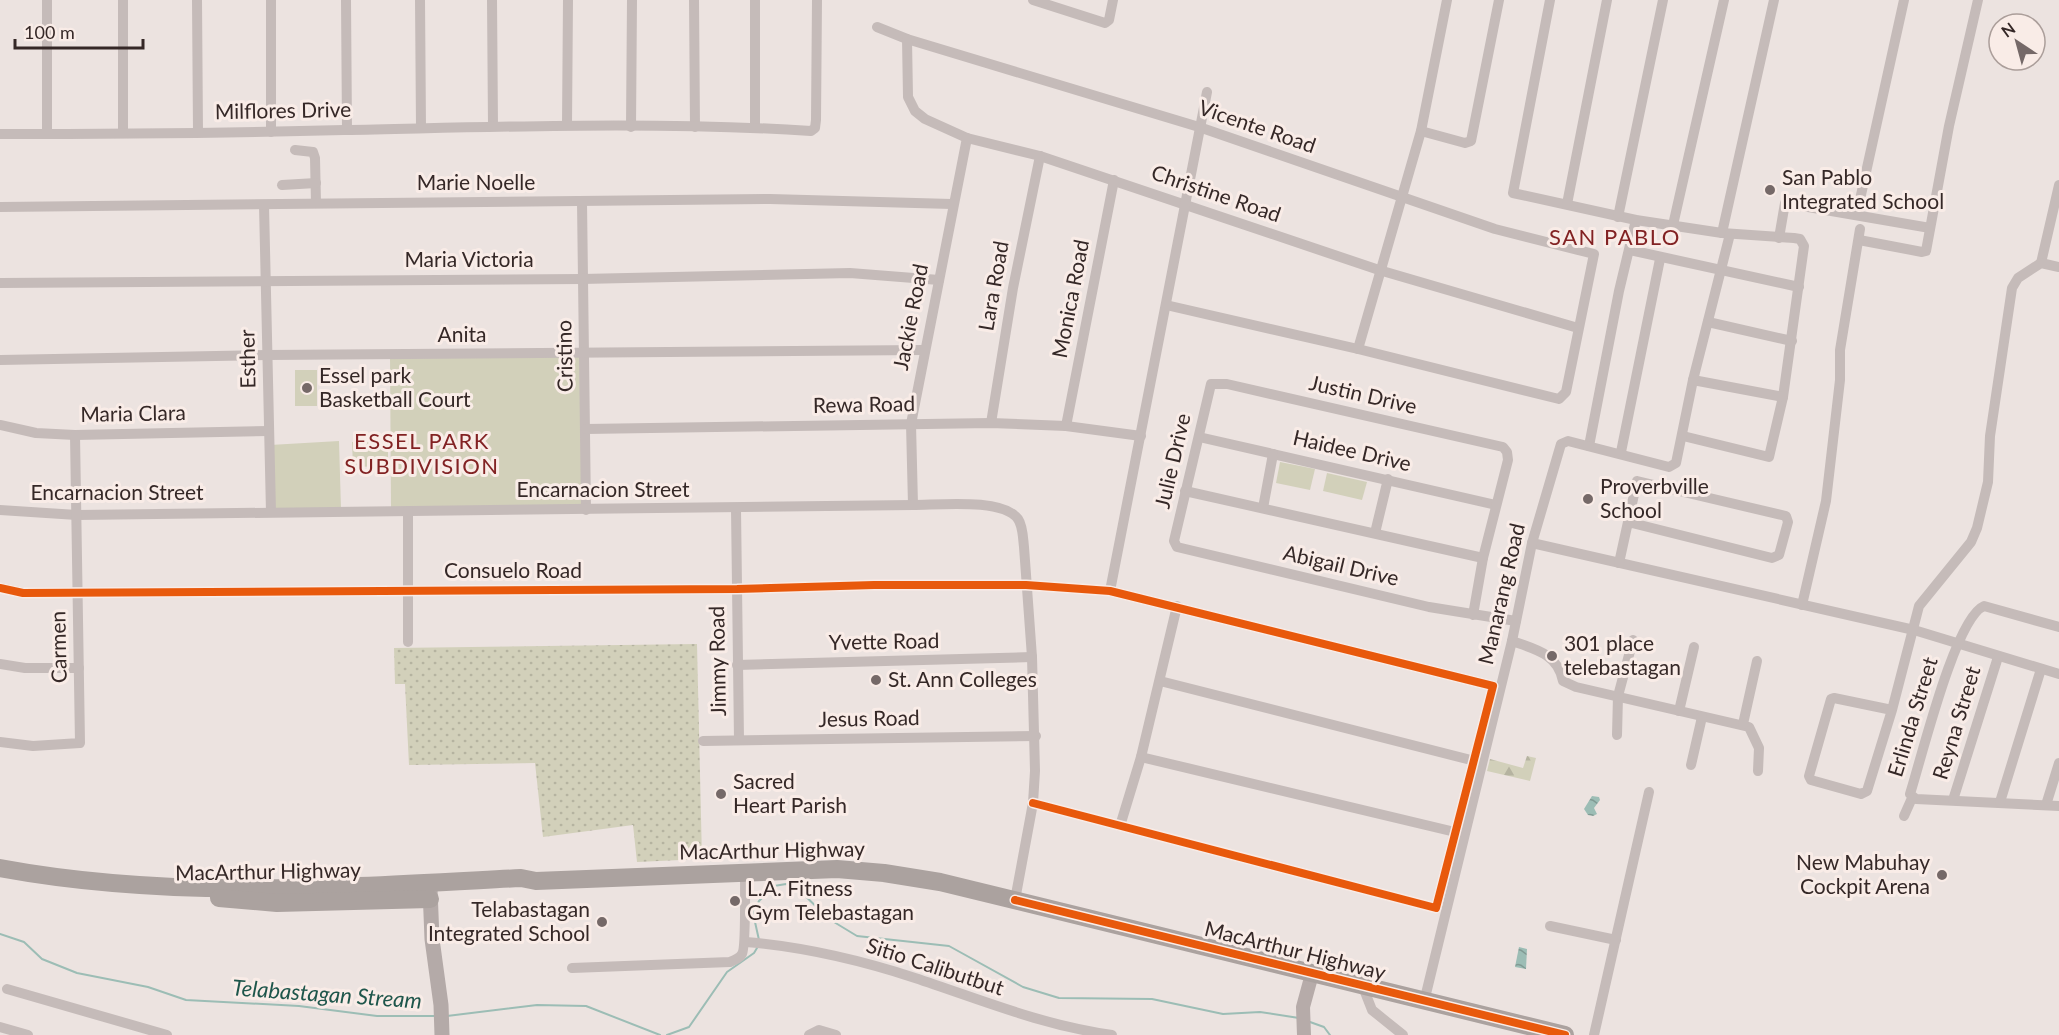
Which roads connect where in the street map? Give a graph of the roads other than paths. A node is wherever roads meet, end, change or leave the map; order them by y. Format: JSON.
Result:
{"nodes":[{"id":1,"x":47,"y":0,"type":"edge"},
{"id":2,"x":123,"y":0,"type":"edge"},
{"id":3,"x":197,"y":0,"type":"edge"},
{"id":4,"x":271,"y":0,"type":"edge"},
{"id":5,"x":346,"y":0,"type":"edge"},
{"id":6,"x":420,"y":0,"type":"edge"},
{"id":7,"x":492,"y":0,"type":"edge"},
{"id":8,"x":568,"y":0,"type":"edge"},
{"id":9,"x":632,"y":0,"type":"edge"},
{"id":10,"x":694,"y":0,"type":"edge"},
{"id":11,"x":755,"y":0,"type":"edge"},
{"id":12,"x":817,"y":0,"type":"edge"},
{"id":13,"x":1033,"y":0,"type":"edge"},
{"id":14,"x":1113,"y":0,"type":"edge"},
{"id":15,"x":1447,"y":0,"type":"edge"},
{"id":16,"x":1499,"y":0,"type":"edge"},
{"id":17,"x":1550,"y":0,"type":"edge"},
{"id":18,"x":1607,"y":0,"type":"edge"},
{"id":19,"x":1663,"y":0,"type":"edge"},
{"id":20,"x":1724,"y":0,"type":"edge"},
{"id":21,"x":1774,"y":0,"type":"edge"},
{"id":22,"x":1904,"y":0,"type":"edge"},
{"id":23,"x":1978,"y":0,"type":"edge"},
{"id":24,"x":877,"y":27,"type":"dead end"},
{"id":25,"x":907,"y":39,"type":"junction"},
{"id":26,"x":1207,"y":92,"type":"dead end"},
{"id":27,"x":567,"y":125,"type":"junction"},
{"id":28,"x":493,"y":126,"type":"junction"},
{"id":29,"x":421,"y":127,"type":"junction"},
{"id":30,"x":631,"y":127,"type":"junction"},
{"id":31,"x":1199,"y":127,"type":"junction"},
{"id":32,"x":694,"y":128,"type":"junction"},
{"id":33,"x":755,"y":128,"type":"junction"},
{"id":34,"x":347,"y":130,"type":"junction"},
{"id":35,"x":1421,"y":131,"type":"junction"},
{"id":36,"x":123,"y":132,"type":"junction"},
{"id":37,"x":198,"y":132,"type":"junction"},
{"id":38,"x":271,"y":132,"type":"junction"},
{"id":39,"x":0,"y":134,"type":"edge"},
{"id":40,"x":47,"y":134,"type":"junction"},
{"id":41,"x":967,"y":138,"type":"junction"},
{"id":42,"x":295,"y":150,"type":"dead end"},
{"id":43,"x":1040,"y":156,"type":"junction"},
{"id":44,"x":1114,"y":180,"type":"junction"},
{"id":45,"x":316,"y":183,"type":"junction"},
{"id":46,"x":282,"y":185,"type":"dead end"},
{"id":47,"x":2059,"y":185,"type":"edge"},
{"id":48,"x":1403,"y":196,"type":"junction"},
{"id":49,"x":582,"y":201,"type":"junction"},
{"id":50,"x":316,"y":203,"type":"junction"},
{"id":51,"x":952,"y":204,"type":"junction"},
{"id":52,"x":1185,"y":204,"type":"junction"},
{"id":53,"x":1567,"y":204,"type":"junction"},
{"id":54,"x":264,"y":205,"type":"junction"},
{"id":55,"x":0,"y":207,"type":"edge"},
{"id":56,"x":1857,"y":213,"type":"junction"},
{"id":57,"x":1618,"y":217,"type":"junction"},
{"id":58,"x":1636,"y":220,"type":"junction"},
{"id":59,"x":1673,"y":225,"type":"junction"},
{"id":60,"x":1930,"y":228,"type":"junction"},
{"id":61,"x":2054,"y":229,"type":"edge"},
{"id":62,"x":1726,"y":233,"type":"junction"},
{"id":63,"x":1779,"y":238,"type":"junction"},
{"id":64,"x":1630,"y":250,"type":"junction"},
{"id":65,"x":1660,"y":259,"type":"junction"},
{"id":66,"x":2041,"y":263,"type":"junction"},
{"id":67,"x":2059,"y":267,"type":"edge"},
{"id":68,"x":1379,"y":270,"type":"junction"},
{"id":69,"x":1721,"y":270,"type":"junction"},
{"id":70,"x":582,"y":279,"type":"junction"},
{"id":71,"x":266,"y":280,"type":"junction"},
{"id":72,"x":939,"y":280,"type":"junction"},
{"id":73,"x":0,"y":283,"type":"edge"},
{"id":74,"x":1799,"y":286,"type":"junction"},
{"id":75,"x":1166,"y":305,"type":"junction"},
{"id":76,"x":1708,"y":322,"type":"junction"},
{"id":77,"x":1578,"y":328,"type":"junction"},
{"id":78,"x":1792,"y":341,"type":"junction"},
{"id":79,"x":1358,"y":349,"type":"junction"},
{"id":80,"x":924,"y":351,"type":"junction"},
{"id":81,"x":585,"y":354,"type":"junction"},
{"id":82,"x":267,"y":355,"type":"junction"},
{"id":83,"x":0,"y":360,"type":"edge"},
{"id":84,"x":1693,"y":380,"type":"junction"},
{"id":85,"x":1209,"y":387,"type":"joint"},
{"id":86,"x":1783,"y":397,"type":"junction"},
{"id":87,"x":991,"y":423,"type":"junction"},
{"id":88,"x":911,"y":424,"type":"junction"},
{"id":89,"x":0,"y":425,"type":"edge"},
{"id":90,"x":1066,"y":426,"type":"junction"},
{"id":91,"x":586,"y":429,"type":"junction"},
{"id":92,"x":268,"y":431,"type":"junction"},
{"id":93,"x":75,"y":435,"type":"junction"},
{"id":94,"x":1142,"y":436,"type":"junction"},
{"id":95,"x":1199,"y":436,"type":"junction"},
{"id":96,"x":1683,"y":436,"type":"junction"},
{"id":97,"x":1589,"y":446,"type":"junction"},
{"id":98,"x":1621,"y":452,"type":"junction"},
{"id":99,"x":1273,"y":454,"type":"junction"},
{"id":100,"x":1388,"y":479,"type":"junction"},
{"id":101,"x":1185,"y":491,"type":"junction"},
{"id":102,"x":913,"y":505,"type":"junction"},
{"id":103,"x":1496,"y":505,"type":"junction"},
{"id":104,"x":736,"y":508,"type":"junction"},
{"id":105,"x":1263,"y":508,"type":"junction"},
{"id":106,"x":0,"y":510,"type":"edge"},
{"id":107,"x":586,"y":510,"type":"junction"},
{"id":108,"x":408,"y":511,"type":"junction"},
{"id":109,"x":271,"y":512,"type":"junction"},
{"id":110,"x":78,"y":515,"type":"junction"},
{"id":111,"x":1628,"y":522,"type":"junction"},
{"id":112,"x":1375,"y":533,"type":"junction"},
{"id":113,"x":1532,"y":543,"type":"junction"},
{"id":114,"x":1175,"y":544,"type":"joint"},
{"id":115,"x":1483,"y":558,"type":"junction"},
{"id":116,"x":1619,"y":563,"type":"junction"},
{"id":117,"x":1026,"y":585,"type":"junction"},
{"id":118,"x":0,"y":588,"type":"edge"},
{"id":119,"x":737,"y":589,"type":"junction"},
{"id":120,"x":407,"y":590,"type":"junction"},
{"id":121,"x":1110,"y":591,"type":"junction"},
{"id":122,"x":78,"y":593,"type":"junction"},
{"id":123,"x":1802,"y":605,"type":"junction"},
{"id":124,"x":1177,"y":606,"type":"junction"},
{"id":125,"x":1473,"y":615,"type":"junction"},
{"id":126,"x":1516,"y":621,"type":"junction"},
{"id":127,"x":2059,"y":627,"type":"edge"},
{"id":128,"x":1914,"y":630,"type":"junction"},
{"id":129,"x":1633,"y":640,"type":"dead end"},
{"id":130,"x":1512,"y":641,"type":"junction"},
{"id":131,"x":408,"y":642,"type":"dead end"},
{"id":132,"x":1956,"y":643,"type":"junction"},
{"id":133,"x":1694,"y":648,"type":"dead end"},
{"id":134,"x":1032,"y":657,"type":"junction"},
{"id":135,"x":1998,"y":657,"type":"junction"},
{"id":136,"x":1757,"y":660,"type":"dead end"},
{"id":137,"x":0,"y":664,"type":"edge"},
{"id":138,"x":737,"y":665,"type":"junction"},
{"id":139,"x":79,"y":668,"type":"junction"},
{"id":140,"x":2041,"y":669,"type":"junction"},
{"id":141,"x":2059,"y":674,"type":"edge"},
{"id":142,"x":1160,"y":681,"type":"junction"},
{"id":143,"x":1618,"y":696,"type":"junction"},
{"id":144,"x":1892,"y":710,"type":"junction"},
{"id":145,"x":1679,"y":711,"type":"junction"},
{"id":146,"x":1702,"y":717,"type":"junction"},
{"id":147,"x":1743,"y":724,"type":"junction"},
{"id":148,"x":1617,"y":735,"type":"dead end"},
{"id":149,"x":1036,"y":736,"type":"junction"},
{"id":150,"x":739,"y":740,"type":"junction"},
{"id":151,"x":703,"y":741,"type":"dead end"},
{"id":152,"x":0,"y":742,"type":"edge"},
{"id":153,"x":1141,"y":757,"type":"junction"},
{"id":154,"x":1475,"y":761,"type":"junction"},
{"id":155,"x":2059,"y":763,"type":"edge"},
{"id":156,"x":1691,"y":765,"type":"dead end"},
{"id":157,"x":1758,"y":771,"type":"dead end"},
{"id":158,"x":1649,"y":792,"type":"dead end"},
{"id":159,"x":1914,"y":799,"type":"junction"},
{"id":160,"x":1953,"y":800,"type":"junction"},
{"id":161,"x":2000,"y":802,"type":"junction"},
{"id":162,"x":1033,"y":803,"type":"junction"},
{"id":163,"x":2046,"y":805,"type":"junction"},
{"id":164,"x":2059,"y":806,"type":"edge"},
{"id":165,"x":1904,"y":816,"type":"dead end"},
{"id":166,"x":1120,"y":826,"type":"junction"},
{"id":167,"x":1455,"y":832,"type":"junction"},
{"id":168,"x":745,"y":872,"type":"junction"},
{"id":169,"x":1,"y":874,"type":"edge"},
{"id":170,"x":430,"y":891,"type":"junction"},
{"id":171,"x":1015,"y":900,"type":"junction"},
{"id":172,"x":1550,"y":926,"type":"dead end"},
{"id":173,"x":1616,"y":940,"type":"junction"},
{"id":174,"x":749,"y":942,"type":"junction"},
{"id":175,"x":572,"y":968,"type":"dead end"},
{"id":176,"x":1312,"y":974,"type":"junction"},
{"id":177,"x":1363,"y":987,"type":"junction"},
{"id":178,"x":7,"y":989,"type":"dead end"},
{"id":179,"x":1424,"y":1002,"type":"junction"},
{"id":180,"x":0,"y":1027,"type":"edge"},
{"id":181,"x":442,"y":1030,"type":"edge"},
{"id":182,"x":1304,"y":1032,"type":"edge"},
{"id":183,"x":28,"y":1035,"type":"edge"},
{"id":184,"x":167,"y":1035,"type":"edge"},
{"id":185,"x":809,"y":1035,"type":"edge"},
{"id":186,"x":836,"y":1035,"type":"edge"},
{"id":187,"x":1112,"y":1035,"type":"edge"},
{"id":188,"x":1403,"y":1035,"type":"edge"},
{"id":189,"x":1565,"y":1035,"type":"edge"},
{"id":190,"x":1594,"y":1035,"type":"edge"}],
"edges":[{"from":1,"to":40,"type":"street"},
{"from":2,"to":36,"type":"street"},
{"from":3,"to":37,"type":"street"},
{"from":4,"to":38,"type":"street"},
{"from":5,"to":34,"type":"street"},
{"from":6,"to":29,"type":"street"},
{"from":7,"to":28,"type":"street"},
{"from":8,"to":27,"type":"street"},
{"from":9,"to":30,"type":"street"},
{"from":10,"to":32,"type":"street"},
{"from":11,"to":33,"type":"street"},
{"from":12,"to":33,"type":"street","name":"Milflores Drive"},
{"from":13,"to":14,"type":"street"},
{"from":15,"to":35,"type":"street"},
{"from":16,"to":35,"type":"street"},
{"from":17,"to":53,"type":"street"},
{"from":18,"to":53,"type":"street"},
{"from":19,"to":57,"type":"street"},
{"from":20,"to":59,"type":"street"},
{"from":21,"to":62,"type":"street"},
{"from":22,"to":56,"type":"street"},
{"from":23,"to":60,"type":"street"},
{"from":24,"to":25,"type":"street","name":"Vicente Road"},
{"from":25,"to":31,"type":"street","name":"Vicente Road"},
{"from":25,"to":41,"type":"street","name":"Christine Road"},
{"from":26,"to":31,"type":"street"},
{"from":27,"to":28,"type":"street","name":"Milflores Drive"},
{"from":27,"to":30,"type":"street","name":"Milflores Drive"},
{"from":28,"to":29,"type":"street","name":"Milflores Drive"},
{"from":29,"to":34,"type":"street","name":"Milflores Drive"},
{"from":30,"to":32,"type":"street","name":"Milflores Drive"},
{"from":31,"to":48,"type":"street","name":"Vicente Road"},
{"from":31,"to":52,"type":"street"},
{"from":32,"to":33,"type":"street","name":"Milflores Drive"},
{"from":34,"to":38,"type":"street","name":"Milflores Drive"},
{"from":35,"to":48,"type":"street"},
{"from":36,"to":37,"type":"street","name":"Milflores Drive"},
{"from":36,"to":40,"type":"street","name":"Milflores Drive"},
{"from":37,"to":38,"type":"street","name":"Milflores Drive"},
{"from":39,"to":40,"type":"street","name":"Milflores Drive"},
{"from":41,"to":43,"type":"street","name":"Christine Road"},
{"from":41,"to":51,"type":"street","name":"Jackie Road"},
{"from":42,"to":45,"type":"street"},
{"from":43,"to":44,"type":"street","name":"Christine Road"},
{"from":43,"to":87,"type":"street","name":"Lara Road"},
{"from":44,"to":52,"type":"street","name":"Christine Road"},
{"from":44,"to":90,"type":"street","name":"Monica Road"},
{"from":45,"to":46,"type":"street"},
{"from":45,"to":50,"type":"street"},
{"from":47,"to":61,"type":"street"},
{"from":48,"to":68,"type":"street"},
{"from":48,"to":77,"type":"street","name":"Vicente Road"},
{"from":49,"to":50,"type":"street","name":"Marie Noelle"},
{"from":49,"to":51,"type":"street","name":"Marie Noelle"},
{"from":49,"to":70,"type":"street","name":"Cristino"},
{"from":50,"to":54,"type":"street","name":"Marie Noelle"},
{"from":51,"to":72,"type":"street","name":"Jackie Road"},
{"from":52,"to":68,"type":"street","name":"Christine Road"},
{"from":52,"to":75,"type":"street"},
{"from":53,"to":57,"type":"street"},
{"from":54,"to":55,"type":"street","name":"Marie Noelle"},
{"from":54,"to":71,"type":"street","name":"Esther"},
{"from":56,"to":60,"type":"street"},
{"from":56,"to":63,"type":"street"},
{"from":57,"to":58,"type":"street"},
{"from":58,"to":59,"type":"street"},
{"from":58,"to":64,"type":"street"},
{"from":59,"to":62,"type":"street"},
{"from":60,"to":123,"type":"street"},
{"from":61,"to":66,"type":"street"},
{"from":62,"to":63,"type":"street"},
{"from":62,"to":69,"type":"street"},
{"from":63,"to":74,"type":"street"},
{"from":64,"to":65,"type":"street"},
{"from":64,"to":97,"type":"street"},
{"from":65,"to":69,"type":"street"},
{"from":65,"to":98,"type":"street"},
{"from":66,"to":67,"type":"street"},
{"from":66,"to":128,"type":"street"},
{"from":68,"to":77,"type":"street","name":"Christine Road"},
{"from":68,"to":79,"type":"street"},
{"from":69,"to":74,"type":"street"},
{"from":69,"to":76,"type":"street"},
{"from":70,"to":71,"type":"street","name":"Maria Victoria"},
{"from":70,"to":72,"type":"street","name":"Maria Victoria"},
{"from":70,"to":81,"type":"street","name":"Cristino"},
{"from":71,"to":73,"type":"street","name":"Maria Victoria"},
{"from":71,"to":82,"type":"street","name":"Esther"},
{"from":72,"to":80,"type":"street","name":"Jackie Road"},
{"from":74,"to":78,"type":"street"},
{"from":75,"to":79,"type":"street"},
{"from":75,"to":94,"type":"street"},
{"from":76,"to":78,"type":"street"},
{"from":76,"to":84,"type":"street"},
{"from":77,"to":79,"type":"street"},
{"from":78,"to":86,"type":"street"},
{"from":80,"to":81,"type":"street","name":"Anita"},
{"from":80,"to":88,"type":"street","name":"Jackie Road"},
{"from":81,"to":82,"type":"street","name":"Anita"},
{"from":81,"to":91,"type":"street","name":"Cristino"},
{"from":82,"to":83,"type":"street","name":"Anita"},
{"from":82,"to":92,"type":"street","name":"Esther"},
{"from":84,"to":86,"type":"street"},
{"from":84,"to":96,"type":"street"},
{"from":85,"to":95,"type":"street","name":"Julie Drive"},
{"from":85,"to":103,"type":"street","name":"Justin Drive"},
{"from":86,"to":96,"type":"street"},
{"from":87,"to":88,"type":"street","name":"Rewa Road"},
{"from":87,"to":90,"type":"street","name":"Rewa Road"},
{"from":88,"to":91,"type":"street","name":"Rewa Road"},
{"from":88,"to":102,"type":"street","name":"Jackie Road"},
{"from":89,"to":93,"type":"street","name":"Maria Clara"},
{"from":90,"to":94,"type":"street","name":"Rewa Road"},
{"from":91,"to":107,"type":"street","name":"Cristino"},
{"from":92,"to":93,"type":"street","name":"Maria Clara"},
{"from":92,"to":109,"type":"street","name":"Esther"},
{"from":93,"to":110,"type":"street","name":"Carmen"},
{"from":94,"to":121,"type":"street"},
{"from":95,"to":99,"type":"street","name":"Haidee Drive"},
{"from":95,"to":101,"type":"street","name":"Julie Drive"},
{"from":96,"to":98,"type":"street"},
{"from":97,"to":98,"type":"street"},
{"from":97,"to":113,"type":"street","name":"Manarang Road"},
{"from":99,"to":100,"type":"street","name":"Haidee Drive"},
{"from":99,"to":105,"type":"street"},
{"from":100,"to":103,"type":"street","name":"Haidee Drive"},
{"from":100,"to":112,"type":"street"},
{"from":101,"to":105,"type":"street","name":"Abigail Drive"},
{"from":101,"to":114,"type":"street","name":"Julie Drive"},
{"from":102,"to":104,"type":"street","name":"Encarnacion Street"},
{"from":102,"to":117,"type":"street","name":"Encarnacion Street"},
{"from":103,"to":115,"type":"street"},
{"from":104,"to":107,"type":"street","name":"Encarnacion Street"},
{"from":104,"to":119,"type":"street","name":"Jimmy Road"},
{"from":105,"to":112,"type":"street","name":"Abigail Drive"},
{"from":106,"to":110,"type":"street","name":"Encarnacion Street"},
{"from":107,"to":108,"type":"street","name":"Encarnacion Street"},
{"from":108,"to":109,"type":"street","name":"Encarnacion Street"},
{"from":108,"to":120,"type":"street"},
{"from":109,"to":110,"type":"street","name":"Encarnacion Street"},
{"from":110,"to":122,"type":"street","name":"Carmen"},
{"from":111,"to":111,"type":"street"},
{"from":111,"to":116,"type":"street"},
{"from":112,"to":115,"type":"street","name":"Abigail Drive"},
{"from":113,"to":116,"type":"street"},
{"from":113,"to":126,"type":"street","name":"Manarang Road"},
{"from":114,"to":125,"type":"street","name":"Abigail Drive"},
{"from":115,"to":125,"type":"street"},
{"from":116,"to":123,"type":"street"},
{"from":117,"to":119,"type":"street","name":"Consuelo Road"},
{"from":117,"to":121,"type":"street","name":"Consuelo Road"},
{"from":117,"to":134,"type":"street"},
{"from":118,"to":122,"type":"street","name":"Consuelo Road"},
{"from":119,"to":120,"type":"street","name":"Consuelo Road"},
{"from":119,"to":138,"type":"street","name":"Jimmy Road"},
{"from":120,"to":122,"type":"street","name":"Consuelo Road"},
{"from":120,"to":131,"type":"street"},
{"from":121,"to":124,"type":"street","name":"Consuelo Road"},
{"from":122,"to":139,"type":"street","name":"Carmen"},
{"from":123,"to":128,"type":"street"},
{"from":124,"to":142,"type":"street"},
{"from":124,"to":154,"type":"street","name":"Consuelo Road"},
{"from":125,"to":126,"type":"street","name":"Abigail Drive"},
{"from":126,"to":130,"type":"street","name":"Manarang Road"},
{"from":127,"to":132,"type":"street","name":"Erlinda Street"},
{"from":128,"to":132,"type":"street"},
{"from":128,"to":144,"type":"street"},
{"from":129,"to":143,"type":"street"},
{"from":130,"to":143,"type":"street"},
{"from":130,"to":179,"type":"street","name":"Manarang Road"},
{"from":132,"to":135,"type":"street"},
{"from":132,"to":159,"type":"street","name":"Erlinda Street"},
{"from":133,"to":145,"type":"street"},
{"from":134,"to":138,"type":"street","name":"Yvette Road"},
{"from":134,"to":149,"type":"street"},
{"from":135,"to":140,"type":"street"},
{"from":135,"to":160,"type":"street","name":"Reyna Street"},
{"from":136,"to":147,"type":"street"},
{"from":137,"to":139,"type":"street"},
{"from":138,"to":150,"type":"street","name":"Jimmy Road"},
{"from":139,"to":152,"type":"street","name":"Carmen"},
{"from":140,"to":141,"type":"street"},
{"from":140,"to":161,"type":"street"},
{"from":142,"to":153,"type":"street"},
{"from":142,"to":154,"type":"street"},
{"from":143,"to":145,"type":"street"},
{"from":143,"to":148,"type":"street"},
{"from":144,"to":144,"type":"street"},
{"from":145,"to":146,"type":"street"},
{"from":146,"to":147,"type":"street"},
{"from":146,"to":156,"type":"street"},
{"from":147,"to":157,"type":"street"},
{"from":149,"to":150,"type":"street","name":"Jesus Road"},
{"from":149,"to":162,"type":"street"},
{"from":150,"to":151,"type":"street","name":"Jesus Road"},
{"from":153,"to":166,"type":"street"},
{"from":153,"to":167,"type":"street"},
{"from":154,"to":167,"type":"street"},
{"from":155,"to":163,"type":"street"},
{"from":158,"to":173,"type":"street"},
{"from":159,"to":160,"type":"street"},
{"from":159,"to":165,"type":"street","name":"Erlinda Street"},
{"from":160,"to":161,"type":"street"},
{"from":161,"to":163,"type":"street"},
{"from":162,"to":166,"type":"street"},
{"from":162,"to":171,"type":"street"},
{"from":163,"to":164,"type":"street"},
{"from":166,"to":167,"type":"street"},
{"from":168,"to":170,"type":"highway","name":"MacArthur Highway"},
{"from":168,"to":171,"type":"highway","name":"MacArthur Highway"},
{"from":168,"to":174,"type":"street"},
{"from":169,"to":170,"type":"highway","name":"MacArthur Highway"},
{"from":169,"to":170,"type":"highway","name":"MacArthur Highway"},
{"from":170,"to":181,"type":"main road"},
{"from":171,"to":176,"type":"highway","name":"MacArthur Highway"},
{"from":172,"to":173,"type":"street"},
{"from":173,"to":190,"type":"street"},
{"from":174,"to":175,"type":"street"},
{"from":174,"to":187,"type":"street","name":"Sitio Calibutbut"},
{"from":176,"to":177,"type":"highway","name":"MacArthur Highway"},
{"from":176,"to":182,"type":"street"},
{"from":177,"to":179,"type":"highway","name":"MacArthur Highway"},
{"from":177,"to":188,"type":"street"},
{"from":178,"to":184,"type":"street"},
{"from":179,"to":189,"type":"highway","name":"MacArthur Highway"},
{"from":180,"to":183,"type":"street"},
{"from":185,"to":186,"type":"street"}]}
